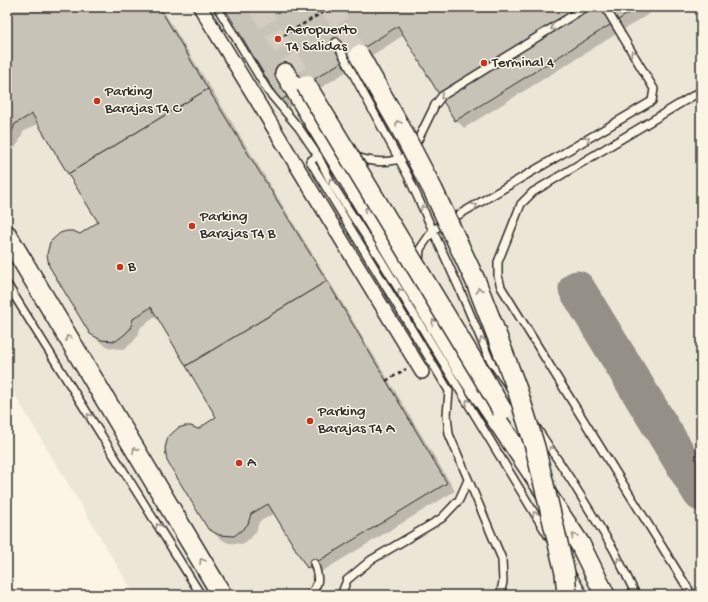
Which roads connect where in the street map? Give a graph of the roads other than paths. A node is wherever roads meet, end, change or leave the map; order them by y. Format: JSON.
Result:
{"nodes":[{"id":1,"x":200,"y":7,"type":"edge"},
{"id":2,"x":217,"y":7,"type":"edge"},
{"id":3,"x":586,"y":7,"type":"edge"},
{"id":4,"x":605,"y":7,"type":"edge"},
{"id":5,"x":336,"y":42,"type":"dead end"},
{"id":6,"x":359,"y":55,"type":"tunnel mouth"},
{"id":7,"x":284,"y":73,"type":"dead end"},
{"id":8,"x":306,"y":85,"type":"tunnel mouth"},
{"id":9,"x":701,"y":91,"type":"edge"},
{"id":10,"x":322,"y":150,"type":"junction"},
{"id":11,"x":399,"y":160,"type":"junction"},
{"id":12,"x":433,"y":230,"type":"junction"},
{"id":13,"x":7,"y":235,"type":"edge"},
{"id":14,"x":7,"y":284,"type":"edge"},
{"id":15,"x":421,"y":300,"type":"junction"},
{"id":16,"x":422,"y":372,"type":"dead end"},
{"id":17,"x":468,"y":480,"type":"junction"},
{"id":18,"x":548,"y":501,"type":"junction"},
{"id":19,"x":314,"y":563,"type":"dead end"},
{"id":20,"x":201,"y":595,"type":"edge"},
{"id":21,"x":222,"y":595,"type":"edge"},
{"id":22,"x":310,"y":595,"type":"edge"},
{"id":23,"x":341,"y":595,"type":"edge"},
{"id":24,"x":500,"y":595,"type":"edge"},
{"id":25,"x":567,"y":595,"type":"edge"},
{"id":26,"x":584,"y":595,"type":"edge"},
{"id":27,"x":605,"y":595,"type":"edge"},
{"id":28,"x":636,"y":595,"type":"edge"},
{"id":29,"x":692,"y":595,"type":"edge"}],
"edges":[{"from":1,"to":16,"type":"street"},
{"from":2,"to":10,"type":"lane"},
{"from":3,"to":11,"type":"lane","one_way":true},
{"from":12,"to":4,"type":"lane","one_way":true},
{"from":5,"to":11,"type":"lane"},
{"from":18,"to":6,"type":"street","one_way":true,"bridge":true},
{"from":7,"to":10,"type":"street"},
{"from":8,"to":18,"type":"street","bridge":true},
{"from":9,"to":29,"type":"lane"},
{"from":10,"to":11,"type":"lane"},
{"from":15,"to":10,"type":"street","one_way":true},
{"from":10,"to":17,"type":"lane"},
{"from":26,"to":10,"type":"lane","one_way":true},
{"from":12,"to":11,"type":"lane","one_way":true},
{"from":12,"to":15,"type":"lane"},
{"from":28,"to":12,"type":"lane","one_way":true},
{"from":21,"to":13,"type":"street","one_way":true},
{"from":20,"to":14,"type":"lane","one_way":true},
{"from":27,"to":15,"type":"street","one_way":true},
{"from":17,"to":23,"type":"lane"},
{"from":17,"to":24,"type":"lane"},
{"from":18,"to":25,"type":"street","bridge":true},
{"from":19,"to":22,"type":"lane"}]}
